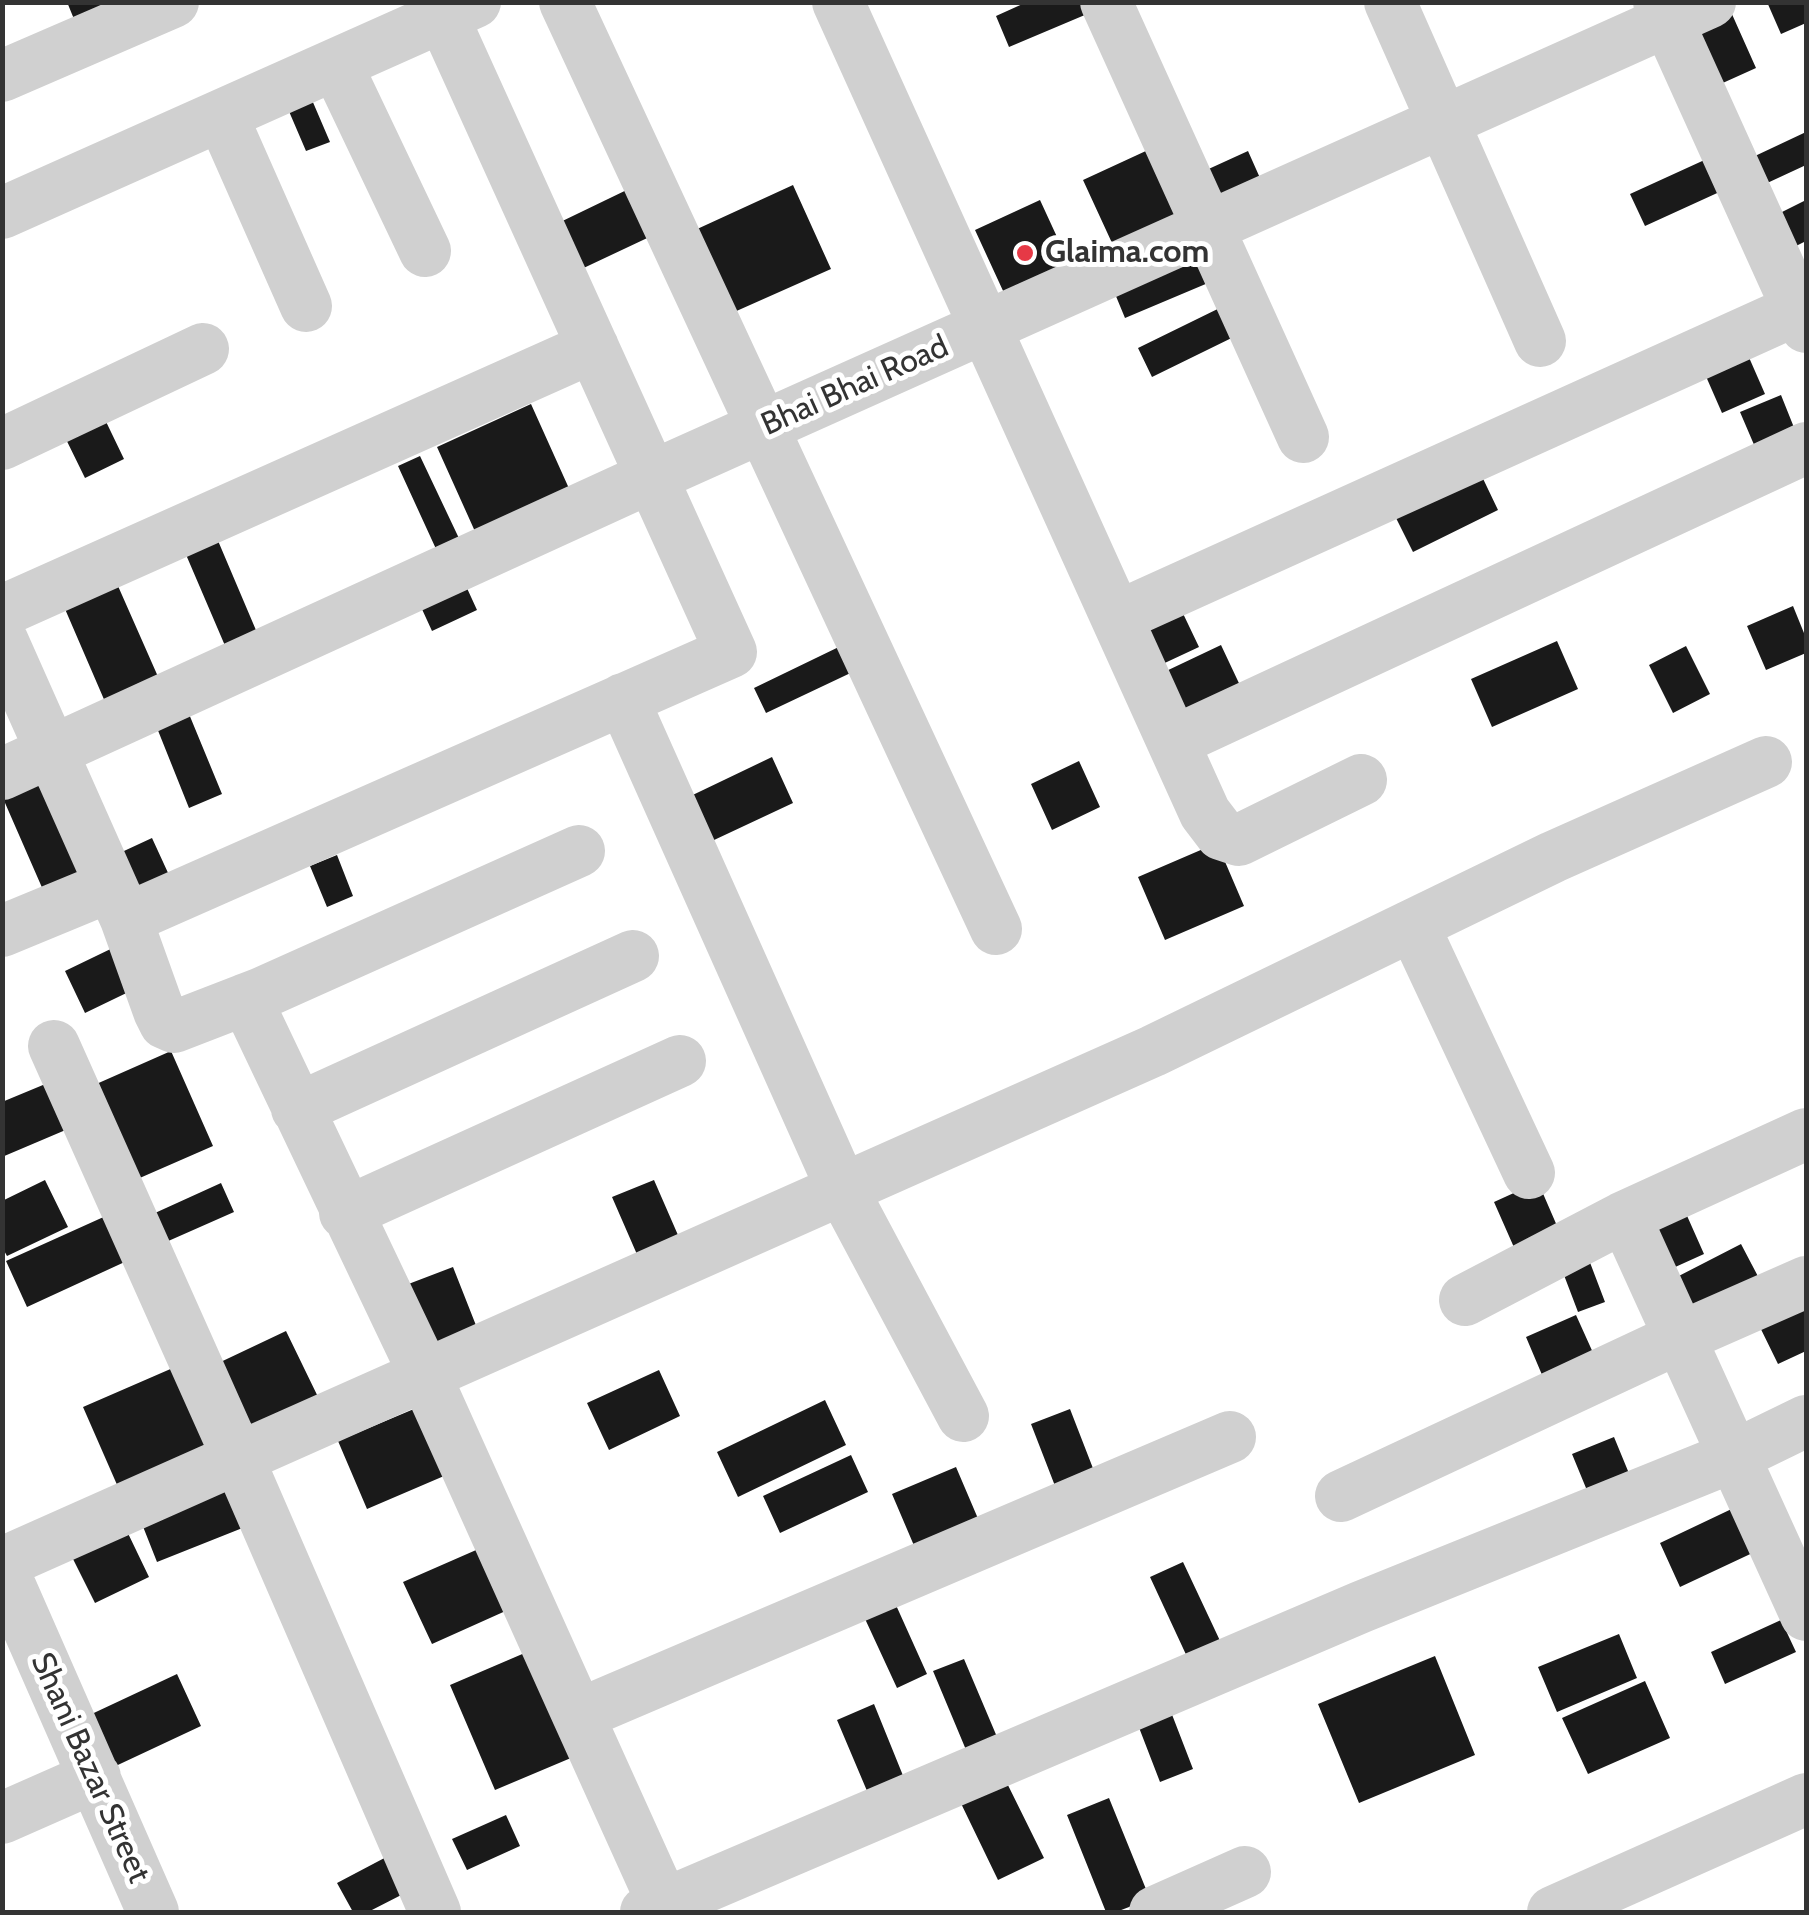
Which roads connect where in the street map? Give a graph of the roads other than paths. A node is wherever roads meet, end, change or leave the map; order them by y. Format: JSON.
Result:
{"nodes":[{"id":1,"x":565,"y":2,"type":"edge"},
{"id":2,"x":838,"y":2,"type":"edge"},
{"id":3,"x":1106,"y":2,"type":"edge"},
{"id":4,"x":1390,"y":2,"type":"edge"},
{"id":5,"x":168,"y":4,"type":"edge"},
{"id":6,"x":1679,"y":9,"type":"edge"},
{"id":7,"x":459,"y":10,"type":"edge"},
{"id":8,"x":336,"y":64,"type":"junction"},
{"id":9,"x":2,"y":76,"type":"edge"},
{"id":10,"x":222,"y":116,"type":"junction"},
{"id":11,"x":1446,"y":121,"type":"junction"},
{"id":12,"x":2,"y":213,"type":"edge"},
{"id":13,"x":1210,"y":226,"type":"junction"},
{"id":14,"x":425,"y":251,"type":"dead end"},
{"id":15,"x":306,"y":306,"type":"dead end"},
{"id":16,"x":1802,"y":318,"type":"edge"},
{"id":17,"x":984,"y":328,"type":"junction"},
{"id":18,"x":1540,"y":341,"type":"dead end"},
{"id":19,"x":593,"y":347,"type":"junction"},
{"id":20,"x":203,"y":349,"type":"dead end"},
{"id":21,"x":760,"y":428,"type":"junction"},
{"id":22,"x":1303,"y":438,"type":"dead end"},
{"id":23,"x":2,"y":444,"type":"edge"},
{"id":24,"x":1806,"y":448,"type":"edge"},
{"id":25,"x":651,"y":477,"type":"junction"},
{"id":26,"x":2,"y":611,"type":"edge"},
{"id":27,"x":1118,"y":617,"type":"junction"},
{"id":28,"x":2,"y":640,"type":"edge"},
{"id":29,"x":623,"y":699,"type":"junction"},
{"id":30,"x":1175,"y":741,"type":"junction"},
{"id":31,"x":50,"y":753,"type":"junction"},
{"id":32,"x":1766,"y":762,"type":"dead end"},
{"id":33,"x":2,"y":774,"type":"edge"},
{"id":34,"x":1361,"y":780,"type":"dead end"},
{"id":35,"x":579,"y":851,"type":"dead end"},
{"id":36,"x":119,"y":902,"type":"junction"},
{"id":37,"x":1414,"y":924,"type":"junction"},
{"id":38,"x":996,"y":930,"type":"dead end"},
{"id":39,"x":2,"y":931,"type":"edge"},
{"id":40,"x":633,"y":956,"type":"dead end"},
{"id":41,"x":246,"y":999,"type":"junction"},
{"id":42,"x":54,"y":1046,"type":"dead end"},
{"id":43,"x":680,"y":1060,"type":"dead end"},
{"id":44,"x":296,"y":1108,"type":"junction"},
{"id":45,"x":1806,"y":1134,"type":"edge"},
{"id":46,"x":1529,"y":1172,"type":"dead end"},
{"id":47,"x":842,"y":1189,"type":"junction"},
{"id":48,"x":345,"y":1213,"type":"junction"},
{"id":49,"x":1625,"y":1217,"type":"junction"},
{"id":50,"x":1806,"y":1282,"type":"edge"},
{"id":51,"x":1466,"y":1300,"type":"dead end"},
{"id":52,"x":1681,"y":1336,"type":"junction"},
{"id":53,"x":424,"y":1375,"type":"junction"},
{"id":54,"x":963,"y":1416,"type":"dead end"},
{"id":55,"x":1806,"y":1421,"type":"edge"},
{"id":56,"x":1230,"y":1437,"type":"dead end"},
{"id":57,"x":1732,"y":1456,"type":"junction"},
{"id":58,"x":238,"y":1458,"type":"junction"},
{"id":59,"x":1342,"y":1496,"type":"dead end"},
{"id":60,"x":2,"y":1566,"type":"edge"},
{"id":61,"x":1806,"y":1615,"type":"edge"},
{"id":62,"x":578,"y":1715,"type":"junction"},
{"id":63,"x":95,"y":1777,"type":"junction"},
{"id":64,"x":1806,"y":1799,"type":"edge"},
{"id":65,"x":2,"y":1818,"type":"edge"},
{"id":66,"x":1245,"y":1872,"type":"dead end"},
{"id":67,"x":659,"y":1910,"type":"edge"},
{"id":68,"x":152,"y":1912,"type":"edge"},
{"id":69,"x":434,"y":1912,"type":"edge"},
{"id":70,"x":1155,"y":1912,"type":"edge"},
{"id":71,"x":1553,"y":1912,"type":"edge"}],
"edges":[{"from":1,"to":21,"type":"street"},
{"from":2,"to":17,"type":"street"},
{"from":3,"to":13,"type":"street"},
{"from":4,"to":11,"type":"street"},
{"from":5,"to":9,"type":"street"},
{"from":6,"to":11,"type":"street","name":"Bhai Bhai Road"},
{"from":6,"to":16,"type":"street"},
{"from":7,"to":8,"type":"street"},
{"from":7,"to":19,"type":"street"},
{"from":8,"to":10,"type":"street"},
{"from":8,"to":14,"type":"street"},
{"from":10,"to":12,"type":"street"},
{"from":10,"to":15,"type":"street"},
{"from":11,"to":13,"type":"street","name":"Bhai Bhai Road"},
{"from":11,"to":18,"type":"street"},
{"from":13,"to":17,"type":"street","name":"Bhai Bhai Road"},
{"from":13,"to":22,"type":"street"},
{"from":16,"to":27,"type":"street"},
{"from":17,"to":21,"type":"street","name":"Bhai Bhai Road"},
{"from":17,"to":27,"type":"street"},
{"from":19,"to":25,"type":"street"},
{"from":19,"to":26,"type":"street"},
{"from":20,"to":23,"type":"street"},
{"from":21,"to":25,"type":"street","name":"Bhai Bhai Road"},
{"from":21,"to":38,"type":"street"},
{"from":24,"to":30,"type":"street"},
{"from":25,"to":29,"type":"street"},
{"from":25,"to":31,"type":"street","name":"Bhai Bhai Road"},
{"from":27,"to":30,"type":"street"},
{"from":28,"to":31,"type":"street"},
{"from":29,"to":36,"type":"street"},
{"from":29,"to":47,"type":"street"},
{"from":30,"to":34,"type":"street"},
{"from":31,"to":33,"type":"street","name":"Bhai Bhai Road"},
{"from":31,"to":36,"type":"street"},
{"from":32,"to":37,"type":"street"},
{"from":35,"to":41,"type":"street"},
{"from":36,"to":39,"type":"street"},
{"from":36,"to":41,"type":"street"},
{"from":37,"to":46,"type":"street"},
{"from":37,"to":47,"type":"street"},
{"from":40,"to":44,"type":"street"},
{"from":41,"to":44,"type":"street"},
{"from":42,"to":58,"type":"street"},
{"from":43,"to":48,"type":"street"},
{"from":44,"to":48,"type":"street"},
{"from":45,"to":49,"type":"street"},
{"from":47,"to":53,"type":"street"},
{"from":47,"to":54,"type":"street"},
{"from":48,"to":53,"type":"street"},
{"from":49,"to":51,"type":"street"},
{"from":49,"to":52,"type":"street"},
{"from":50,"to":52,"type":"street"},
{"from":52,"to":57,"type":"street"},
{"from":52,"to":59,"type":"street"},
{"from":53,"to":58,"type":"street"},
{"from":53,"to":62,"type":"street"},
{"from":55,"to":57,"type":"street"},
{"from":56,"to":62,"type":"street"},
{"from":57,"to":61,"type":"street"},
{"from":57,"to":67,"type":"street"},
{"from":58,"to":60,"type":"street"},
{"from":58,"to":69,"type":"street"},
{"from":60,"to":63,"type":"street","name":"Shani Bazar Street"},
{"from":62,"to":67,"type":"street"},
{"from":63,"to":65,"type":"street"},
{"from":63,"to":68,"type":"street","name":"Shani Bazar Street"},
{"from":64,"to":71,"type":"street"},
{"from":66,"to":70,"type":"street"}]}
